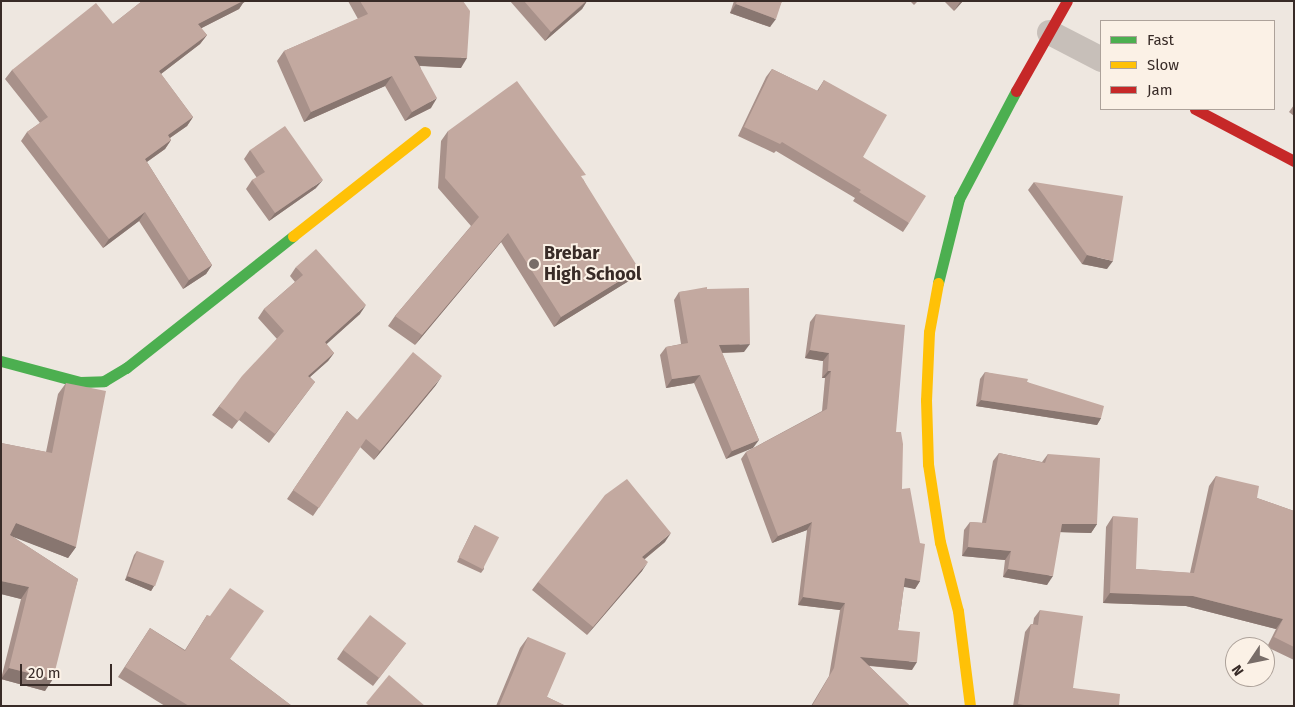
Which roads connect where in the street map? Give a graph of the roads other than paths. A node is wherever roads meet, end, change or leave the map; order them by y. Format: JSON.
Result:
{"nodes":[{"id":1,"x":1067,"y":1,"type":"edge"},
{"id":2,"x":1049,"y":32,"type":"junction"},
{"id":3,"x":1100,"y":58,"type":"edge"},
{"id":4,"x":1197,"y":110,"type":"edge"},
{"id":5,"x":425,"y":132,"type":"dead end"},
{"id":6,"x":1294,"y":161,"type":"edge"},
{"id":7,"x":1,"y":361,"type":"edge"},
{"id":8,"x":970,"y":706,"type":"edge"}],
"edges":[{"from":1,"to":2,"type":"street"},
{"from":2,"to":3,"type":"street"},
{"from":2,"to":8,"type":"street"},
{"from":4,"to":6,"type":"street"},
{"from":5,"to":7,"type":"street"}]}
